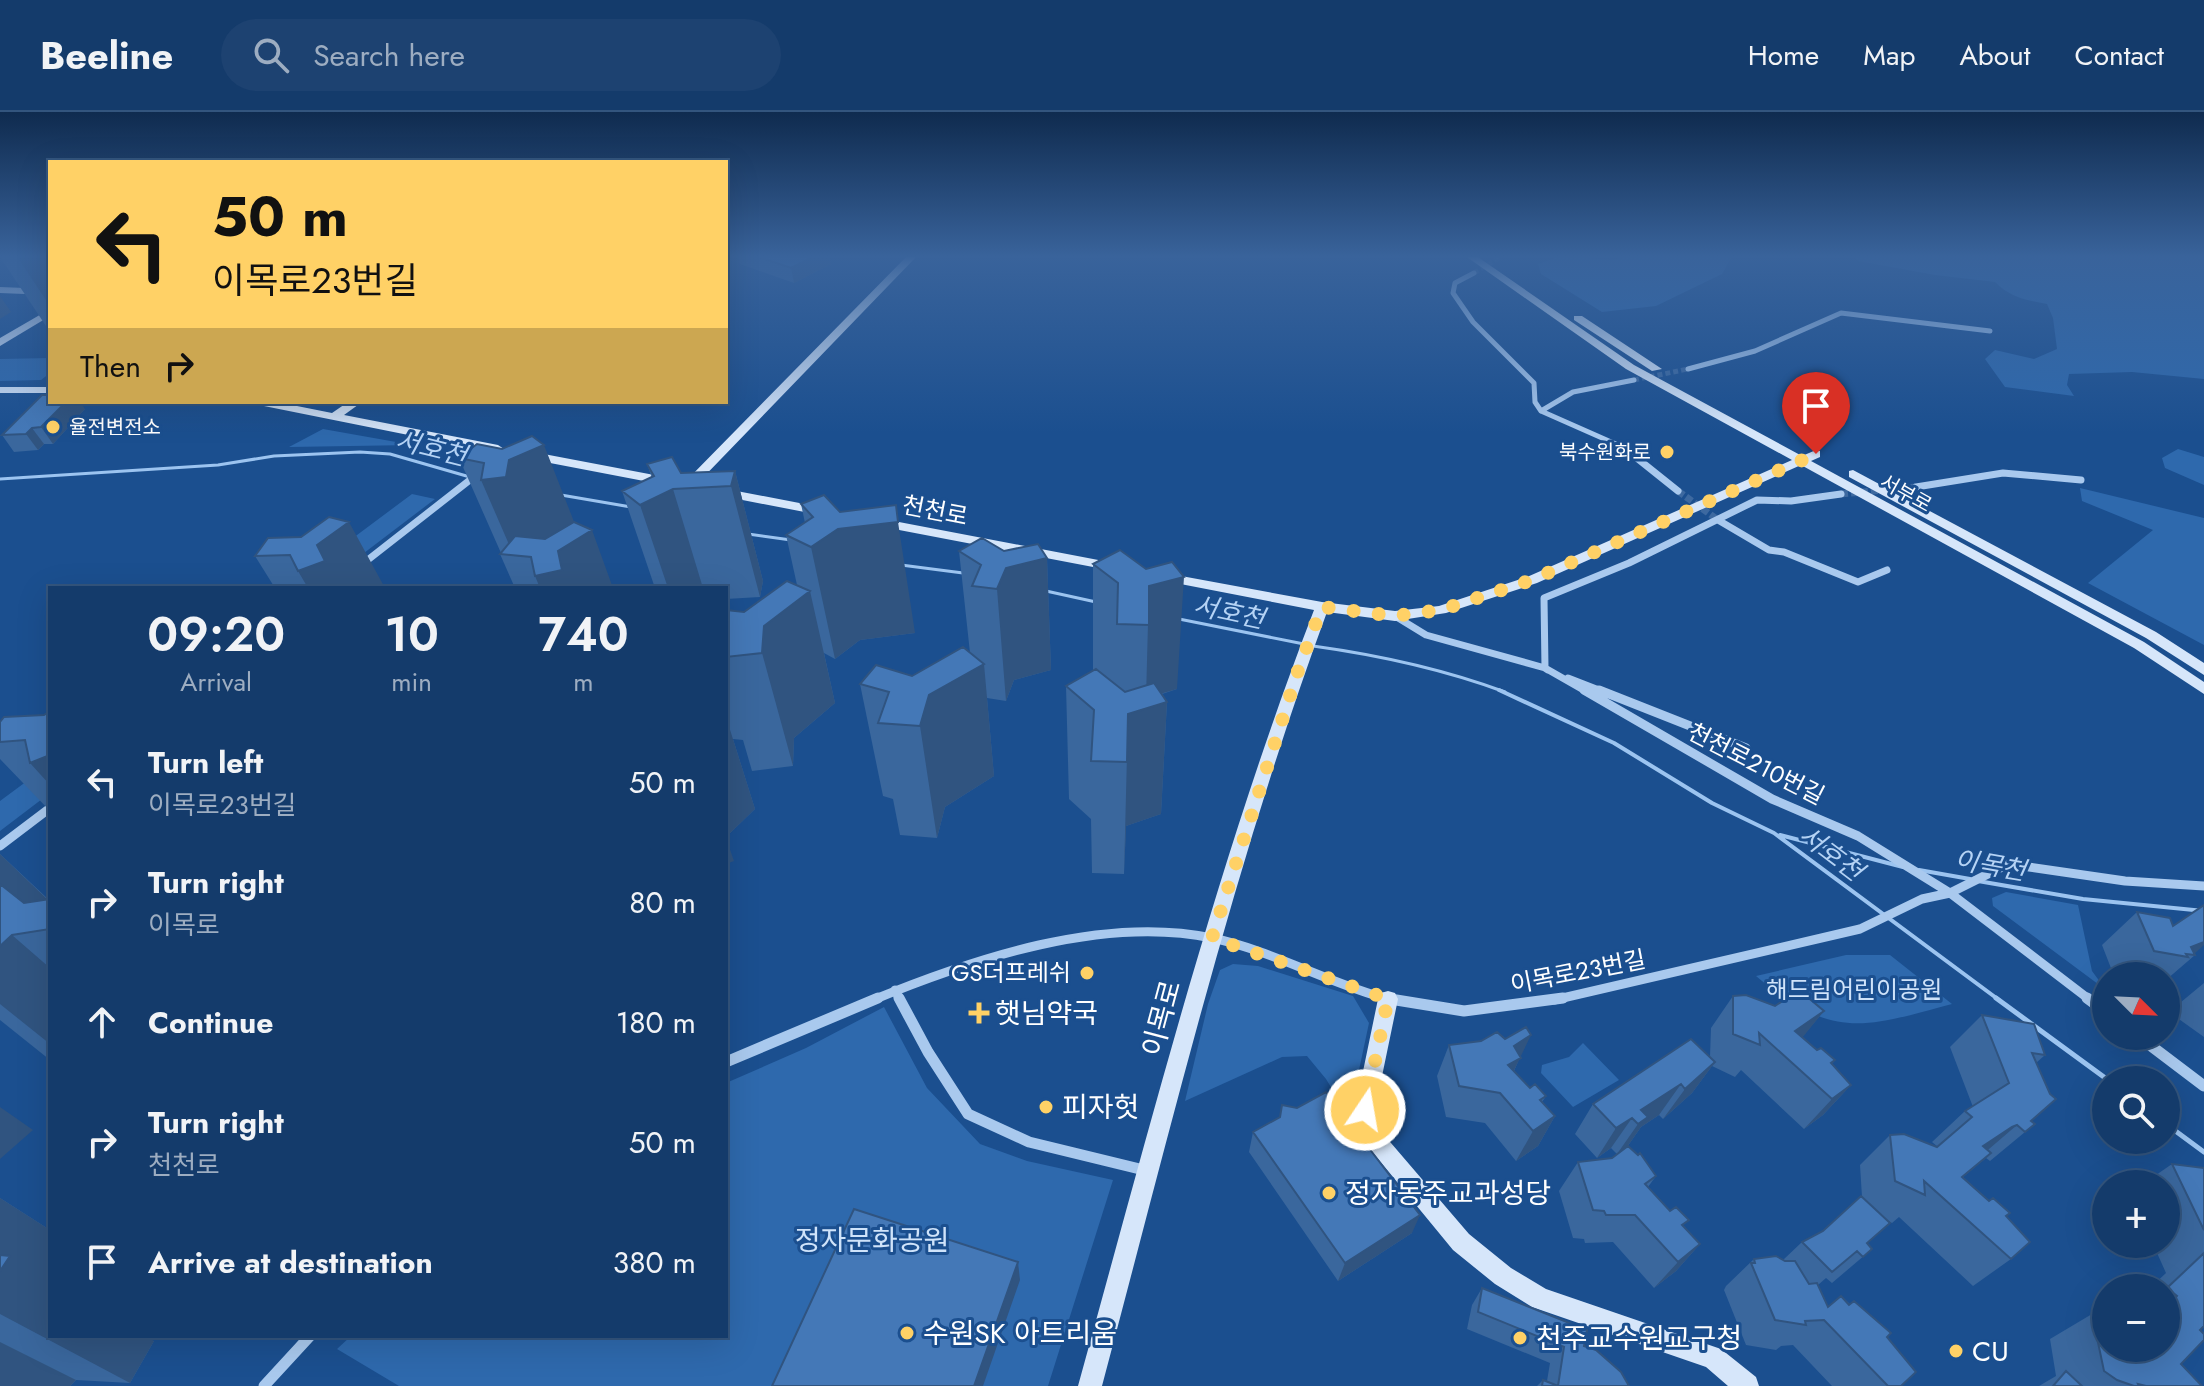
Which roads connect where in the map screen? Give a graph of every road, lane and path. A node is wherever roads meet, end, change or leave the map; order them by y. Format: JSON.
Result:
{"nodes":[{"id":1,"x":46,"y":314,"type":"edge"},
{"id":2,"x":855,"y":314,"type":"edge"},
{"id":3,"x":1468,"y":314,"type":"edge"},
{"id":4,"x":1554,"y":314,"type":"edge"},
{"id":5,"x":1574,"y":314,"type":"edge"},
{"id":6,"x":1838,"y":314,"type":"edge"},
{"id":7,"x":1853,"y":314,"type":"edge"},
{"id":8,"x":1990,"y":331,"type":"dead end"},
{"id":9,"x":0,"y":343,"type":"edge"},
{"id":10,"x":1688,"y":369,"type":"tunnel mouth"},
{"id":11,"x":1634,"y":380,"type":"tunnel mouth"},
{"id":12,"x":0,"y":390,"type":"edge"},
{"id":13,"x":48,"y":390,"type":"edge"},
{"id":14,"x":269,"y":404,"type":"edge"},
{"id":15,"x":353,"y":404,"type":"edge"},
{"id":16,"x":1541,"y":411,"type":"junction"},
{"id":17,"x":333,"y":417,"type":"junction"},
{"id":18,"x":1809,"y":457,"type":"junction"},
{"id":19,"x":479,"y":473,"type":"edge"},
{"id":20,"x":2081,"y":480,"type":"dead end"},
{"id":21,"x":688,"y":486,"type":"junction"},
{"id":22,"x":1916,"y":487,"type":"tunnel mouth"},
{"id":23,"x":1678,"y":491,"type":"tunnel mouth"},
{"id":24,"x":1841,"y":494,"type":"tunnel mouth"},
{"id":25,"x":827,"y":512,"type":"edge"},
{"id":26,"x":858,"y":518,"type":"edge"},
{"id":27,"x":1718,"y":520,"type":"junction"},
{"id":28,"x":1121,"y":568,"type":"edge"},
{"id":29,"x":1887,"y":570,"type":"dead end"},
{"id":30,"x":355,"y":571,"type":"dead end"},
{"id":31,"x":1152,"y":574,"type":"edge"},
{"id":32,"x":1322,"y":607,"type":"junction"},
{"id":33,"x":1395,"y":616,"type":"junction"},
{"id":34,"x":1545,"y":668,"type":"junction"},
{"id":35,"x":2204,"y":670,"type":"edge"},
{"id":36,"x":2204,"y":689,"type":"edge"},
{"id":37,"x":1746,"y":748,"type":"dead end"},
{"id":38,"x":48,"y":810,"type":"edge"},
{"id":39,"x":0,"y":846,"type":"edge"},
{"id":40,"x":2204,"y":886,"type":"edge"},
{"id":41,"x":1950,"y":893,"type":"junction"},
{"id":42,"x":1212,"y":938,"type":"junction"},
{"id":43,"x":895,"y":990,"type":"junction"},
{"id":44,"x":1388,"y":999,"type":"junction"},
{"id":45,"x":2092,"y":1001,"type":"edge"},
{"id":46,"x":2156,"y":1050,"type":"edge"},
{"id":47,"x":728,"y":1061,"type":"edge"},
{"id":48,"x":2204,"y":1086,"type":"edge"},
{"id":49,"x":1149,"y":1171,"type":"junction"},
{"id":50,"x":308,"y":1338,"type":"edge"},
{"id":51,"x":264,"y":1386,"type":"edge"},
{"id":52,"x":1090,"y":1386,"type":"edge"},
{"id":53,"x":1747,"y":1386,"type":"edge"}],
"edges":[{"from":1,"to":9,"type":"street"},
{"from":2,"to":21,"type":"street"},
{"from":3,"to":16,"type":"street"},
{"from":4,"to":18,"type":"street","name":"서부로"},
{"from":5,"to":18,"type":"street","name":"서부로"},
{"from":6,"to":10,"type":"street"},
{"from":7,"to":8,"type":"street"},
{"from":11,"to":16,"type":"street"},
{"from":12,"to":13,"type":"street"},
{"from":14,"to":17,"type":"street"},
{"from":15,"to":17,"type":"street"},
{"from":16,"to":23,"type":"street"},
{"from":17,"to":21,"type":"street"},
{"from":18,"to":33,"type":"street"},
{"from":18,"to":35,"type":"street","name":"서부로"},
{"from":18,"to":36,"type":"street","name":"서부로"},
{"from":19,"to":30,"type":"street"},
{"from":20,"to":22,"type":"street"},
{"from":21,"to":25,"type":"street"},
{"from":24,"to":27,"type":"street"},
{"from":26,"to":28,"type":"street","name":"천천로"},
{"from":27,"to":29,"type":"street"},
{"from":27,"to":34,"type":"street"},
{"from":31,"to":32,"type":"street"},
{"from":32,"to":33,"type":"street"},
{"from":32,"to":42,"type":"street","name":"이목로"},
{"from":33,"to":34,"type":"street","name":"천천로210번길"},
{"from":34,"to":37,"type":"street","name":"천천로210번길"},
{"from":34,"to":41,"type":"street","name":"천천로210번길"},
{"from":38,"to":39,"type":"street"},
{"from":40,"to":41,"type":"street","name":"이목로23번길"},
{"from":41,"to":44,"type":"street","name":"이목로23번길"},
{"from":41,"to":45,"type":"street","name":"천천로210번길"},
{"from":42,"to":43,"type":"street","name":"이목로23번길"},
{"from":42,"to":44,"type":"street","name":"이목로23번길"},
{"from":42,"to":49,"type":"street","name":"이목로"},
{"from":43,"to":47,"type":"street","name":"이목로23번길"},
{"from":43,"to":49,"type":"street"},
{"from":44,"to":53,"type":"street"},
{"from":46,"to":48,"type":"street"},
{"from":49,"to":52,"type":"street","name":"이목로"},
{"from":50,"to":51,"type":"street"}]}
